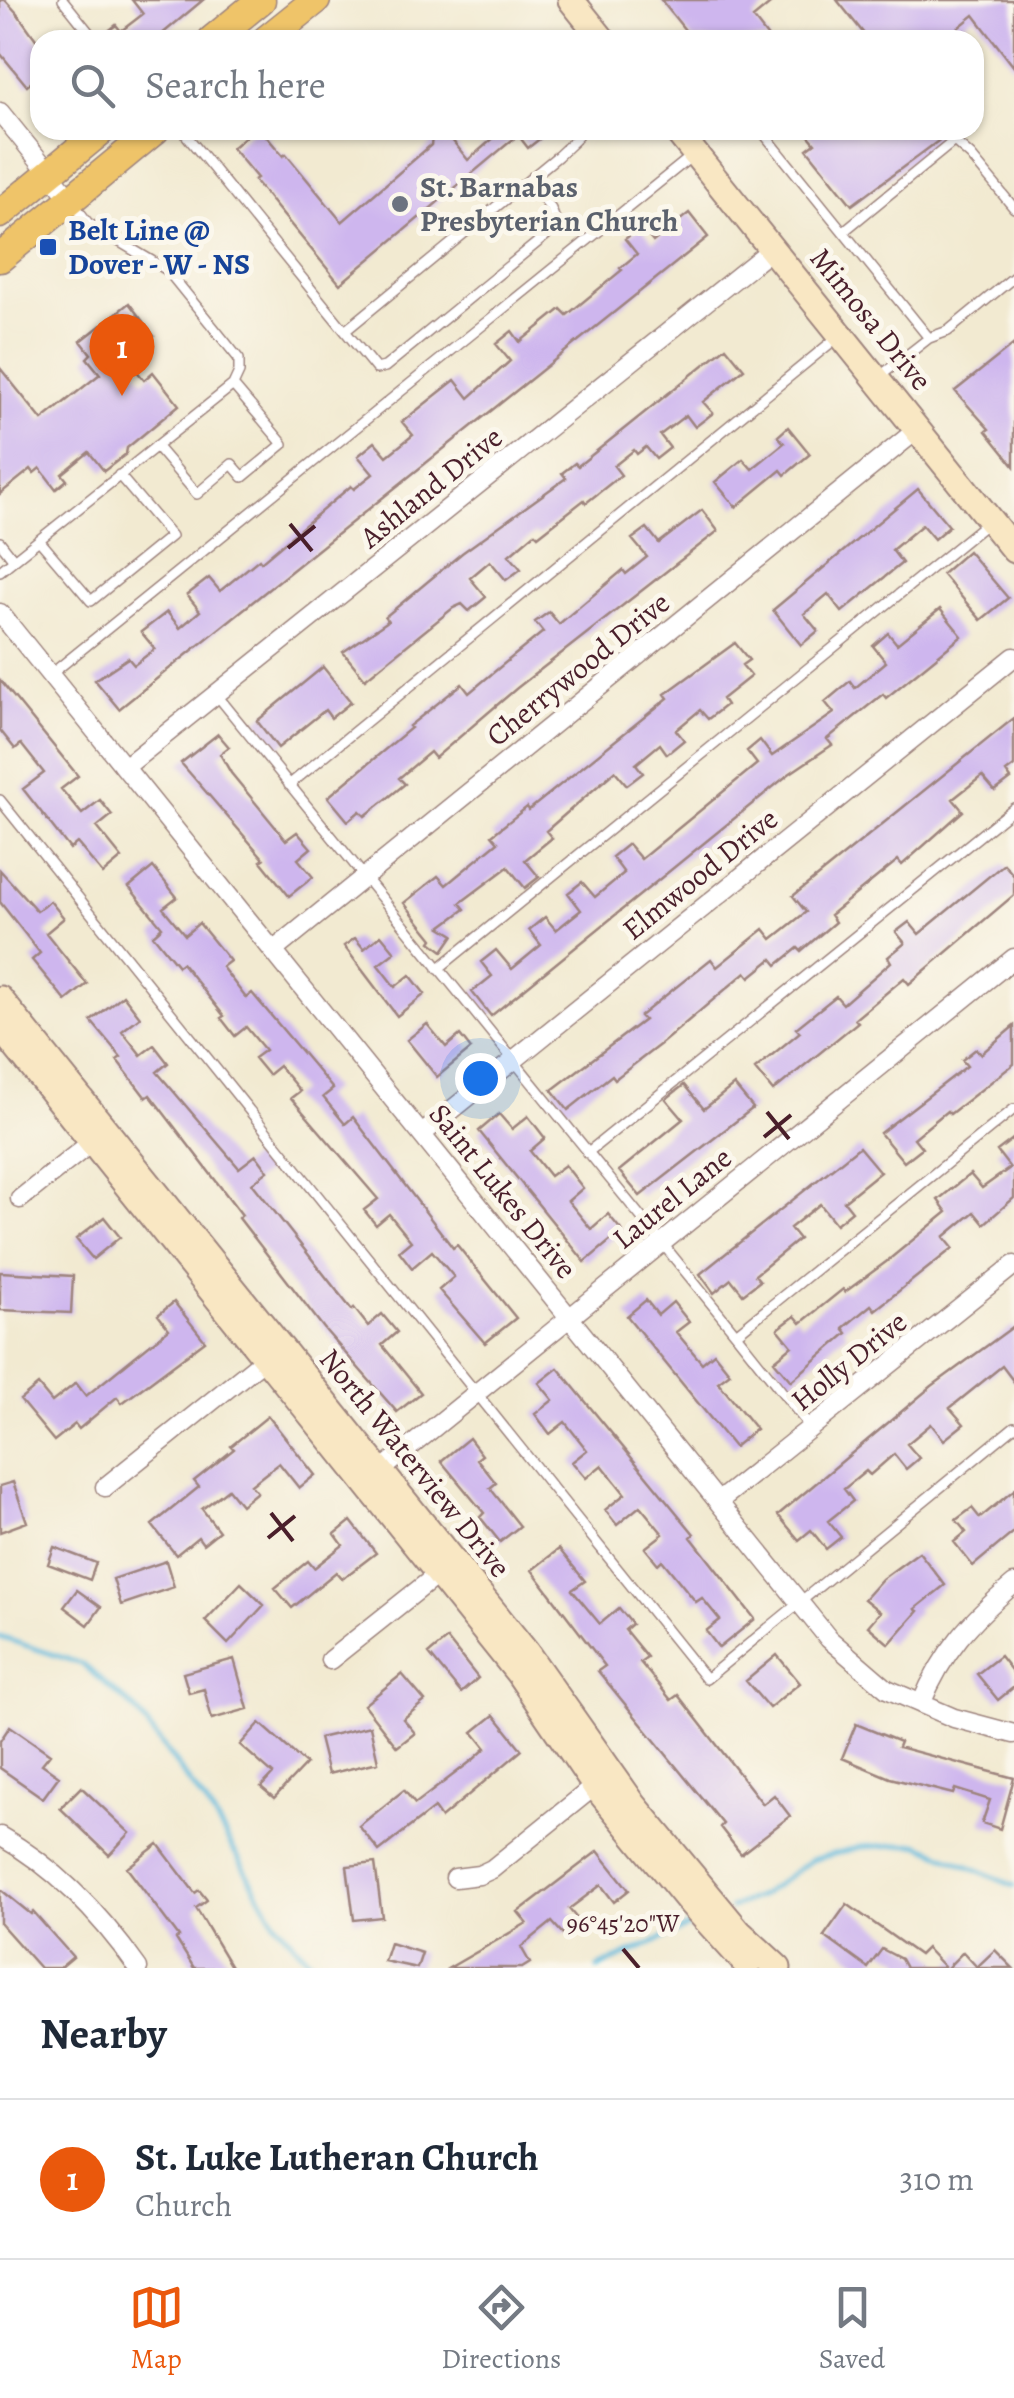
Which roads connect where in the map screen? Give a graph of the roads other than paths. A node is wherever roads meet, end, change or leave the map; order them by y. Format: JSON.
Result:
{"nodes":[{"id":1,"x":261,"y":0,"type":"edge"},
{"id":2,"x":316,"y":0,"type":"edge"},
{"id":3,"x":571,"y":0,"type":"edge"},
{"id":4,"x":68,"y":2,"type":"edge"},
{"id":5,"x":87,"y":30,"type":"edge"},
{"id":6,"x":224,"y":30,"type":"edge"},
{"id":7,"x":278,"y":30,"type":"edge"},
{"id":8,"x":595,"y":30,"type":"edge"},
{"id":9,"x":0,"y":112,"type":"edge"},
{"id":10,"x":90,"y":140,"type":"edge"},
{"id":11,"x":144,"y":140,"type":"edge"},
{"id":12,"x":190,"y":140,"type":"edge"},
{"id":13,"x":575,"y":140,"type":"edge"},
{"id":14,"x":690,"y":140,"type":"edge"},
{"id":15,"x":692,"y":140,"type":"edge"},
{"id":16,"x":769,"y":140,"type":"edge"},
{"id":17,"x":50,"y":173,"type":"junction"},
{"id":18,"x":530,"y":180,"type":"junction"},
{"id":19,"x":72,"y":200,"type":"junction"},
{"id":20,"x":1014,"y":208,"type":"edge"},
{"id":21,"x":0,"y":214,"type":"edge"},
{"id":22,"x":844,"y":231,"type":"junction"},
{"id":23,"x":772,"y":248,"type":"junction"},
{"id":24,"x":0,"y":258,"type":"edge"},
{"id":25,"x":1014,"y":278,"type":"edge"},
{"id":26,"x":345,"y":331,"type":"junction"},
{"id":27,"x":841,"y":334,"type":"junction"},
{"id":28,"x":928,"y":338,"type":"junction"},
{"id":29,"x":877,"y":378,"type":"junction"},
{"id":30,"x":233,"y":384,"type":"junction"},
{"id":31,"x":918,"y":430,"type":"junction"},
{"id":32,"x":156,"y":446,"type":"junction"},
{"id":33,"x":120,"y":476,"type":"junction"},
{"id":34,"x":990,"y":521,"type":"junction"},
{"id":35,"x":39,"y":540,"type":"junction"},
{"id":36,"x":0,"y":542,"type":"edge"},
{"id":37,"x":1014,"y":550,"type":"edge"},
{"id":38,"x":14,"y":560,"type":"junction"},
{"id":39,"x":0,"y":571,"type":"edge"},
{"id":40,"x":0,"y":612,"type":"edge"},
{"id":41,"x":1014,"y":656,"type":"edge"},
{"id":42,"x":50,"y":675,"type":"junction"},
{"id":43,"x":216,"y":694,"type":"junction"},
{"id":44,"x":125,"y":767,"type":"junction"},
{"id":45,"x":289,"y":785,"type":"junction"},
{"id":46,"x":0,"y":800,"type":"edge"},
{"id":47,"x":1014,"y":808,"type":"edge"},
{"id":48,"x":364,"y":878,"type":"junction"},
{"id":49,"x":273,"y":951,"type":"junction"},
{"id":50,"x":1014,"y":958,"type":"edge"},
{"id":51,"x":438,"y":969,"type":"junction"},
{"id":52,"x":0,"y":999,"type":"edge"},
{"id":53,"x":0,"y":1028,"type":"edge"},
{"id":54,"x":513,"y":1060,"type":"junction"},
{"id":55,"x":1014,"y":1109,"type":"edge"},
{"id":56,"x":422,"y":1134,"type":"junction"},
{"id":57,"x":99,"y":1136,"type":"junction"},
{"id":58,"x":587,"y":1153,"type":"junction"},
{"id":59,"x":20,"y":1199,"type":"dead end"},
{"id":60,"x":660,"y":1243,"type":"junction"},
{"id":61,"x":1014,"y":1265,"type":"edge"},
{"id":62,"x":569,"y":1316,"type":"junction"},
{"id":63,"x":736,"y":1334,"type":"junction"},
{"id":64,"x":272,"y":1352,"type":"junction"},
{"id":65,"x":475,"y":1393,"type":"junction"},
{"id":66,"x":810,"y":1426,"type":"junction"},
{"id":67,"x":1014,"y":1427,"type":"edge"},
{"id":68,"x":372,"y":1476,"type":"junction"},
{"id":69,"x":105,"y":1487,"type":"dead end"},
{"id":70,"x":719,"y":1501,"type":"junction"},
{"id":71,"x":446,"y":1568,"type":"junction"},
{"id":72,"x":1014,"y":1584,"type":"edge"},
{"id":73,"x":800,"y":1604,"type":"junction"},
{"id":74,"x":330,"y":1660,"type":"dead end"},
{"id":75,"x":921,"y":1704,"type":"junction"},
{"id":76,"x":1014,"y":1734,"type":"edge"},
{"id":77,"x":602,"y":1780,"type":"junction"},
{"id":78,"x":0,"y":1836,"type":"edge"},
{"id":79,"x":456,"y":1878,"type":"dead end"},
{"id":80,"x":729,"y":1935,"type":"junction"},
{"id":81,"x":138,"y":1968,"type":"edge"},
{"id":82,"x":750,"y":1968,"type":"edge"},
{"id":83,"x":778,"y":1968,"type":"edge"}],
"edges":[{"from":1,"to":6,"type":"main road"},
{"from":2,"to":7,"type":"main road"},
{"from":3,"to":8,"type":"street"},
{"from":4,"to":5,"type":"lane"},
{"from":9,"to":17,"type":"street"},
{"from":10,"to":17,"type":"main road"},
{"from":11,"to":19,"type":"main road"},
{"from":12,"to":26,"type":"lane"},
{"from":13,"to":18,"type":"lane"},
{"from":14,"to":42,"type":"lane"},
{"from":15,"to":23,"type":"street","name":"Mimosa Drive"},
{"from":16,"to":22,"type":"lane"},
{"from":17,"to":19,"type":"street"},
{"from":17,"to":21,"type":"main road"},
{"from":18,"to":26,"type":"lane"},
{"from":18,"to":26,"type":"lane"},
{"from":19,"to":24,"type":"main road"},
{"from":19,"to":30,"type":"lane"},
{"from":20,"to":22,"type":"lane"},
{"from":22,"to":28,"type":"lane"},
{"from":23,"to":27,"type":"street","name":"Mimosa Drive"},
{"from":23,"to":43,"type":"street","name":"Ashland Drive"},
{"from":25,"to":28,"type":"lane"},
{"from":27,"to":29,"type":"street","name":"Mimosa Drive"},
{"from":27,"to":45,"type":"lane"},
{"from":28,"to":29,"type":"lane"},
{"from":29,"to":31,"type":"street","name":"Mimosa Drive"},
{"from":30,"to":32,"type":"lane"},
{"from":30,"to":32,"type":"lane"},
{"from":31,"to":34,"type":"street","name":"Mimosa Drive"},
{"from":31,"to":48,"type":"street","name":"Cherrywood Drive"},
{"from":32,"to":33,"type":"lane"},
{"from":33,"to":35,"type":"lane"},
{"from":33,"to":35,"type":"lane"},
{"from":34,"to":37,"type":"street","name":"Mimosa Drive"},
{"from":34,"to":51,"type":"lane"},
{"from":35,"to":38,"type":"lane"},
{"from":36,"to":38,"type":"lane"},
{"from":38,"to":39,"type":"lane"},
{"from":40,"to":42,"type":"street","name":"Saint Lukes Drive"},
{"from":41,"to":54,"type":"street","name":"Elmwood Drive"},
{"from":42,"to":44,"type":"street","name":"Saint Lukes Drive"},
{"from":43,"to":44,"type":"street","name":"Ashland Drive"},
{"from":43,"to":45,"type":"lane"},
{"from":44,"to":49,"type":"street","name":"Saint Lukes Drive"},
{"from":45,"to":48,"type":"lane"},
{"from":46,"to":65,"type":"lane"},
{"from":47,"to":58,"type":"lane"},
{"from":48,"to":49,"type":"street","name":"Cherrywood Drive"},
{"from":48,"to":51,"type":"lane"},
{"from":49,"to":56,"type":"street","name":"Saint Lukes Drive"},
{"from":50,"to":60,"type":"street","name":"Laurel Lane"},
{"from":51,"to":54,"type":"lane"},
{"from":52,"to":57,"type":"street","name":"North Waterview Drive"},
{"from":53,"to":57,"type":"street","name":"North Waterview Drive"},
{"from":54,"to":56,"type":"street","name":"Elmwood Drive"},
{"from":54,"to":58,"type":"lane"},
{"from":55,"to":63,"type":"lane"},
{"from":56,"to":62,"type":"street","name":"Saint Lukes Drive"},
{"from":57,"to":59,"type":"street"},
{"from":57,"to":64,"type":"street","name":"North Waterview Drive"},
{"from":58,"to":60,"type":"lane"},
{"from":60,"to":62,"type":"street","name":"Laurel Lane"},
{"from":60,"to":63,"type":"lane"},
{"from":61,"to":66,"type":"street","name":"Holly Drive"},
{"from":62,"to":65,"type":"street","name":"Laurel Lane"},
{"from":62,"to":70,"type":"street","name":"Saint Lukes Drive"},
{"from":63,"to":66,"type":"lane"},
{"from":64,"to":68,"type":"street","name":"North Waterview Drive"},
{"from":64,"to":69,"type":"street"},
{"from":65,"to":68,"type":"street","name":"Laurel Lane"},
{"from":65,"to":73,"type":"lane"},
{"from":66,"to":70,"type":"street","name":"Holly Drive"},
{"from":67,"to":73,"type":"lane"},
{"from":68,"to":71,"type":"street","name":"North Waterview Drive"},
{"from":70,"to":73,"type":"street","name":"Saint Lukes Drive"},
{"from":71,"to":74,"type":"street"},
{"from":71,"to":77,"type":"street","name":"North Waterview Drive"},
{"from":72,"to":75,"type":"street"},
{"from":73,"to":75,"type":"street","name":"Saint Lukes Drive"},
{"from":75,"to":76,"type":"street","name":"Saint Lukes Drive"},
{"from":77,"to":79,"type":"street"},
{"from":77,"to":80,"type":"street","name":"North Waterview Drive"},
{"from":78,"to":81,"type":"street"},
{"from":80,"to":82,"type":"street","name":"North Waterview Drive"},
{"from":80,"to":83,"type":"street","name":"North Waterview Drive"}]}
